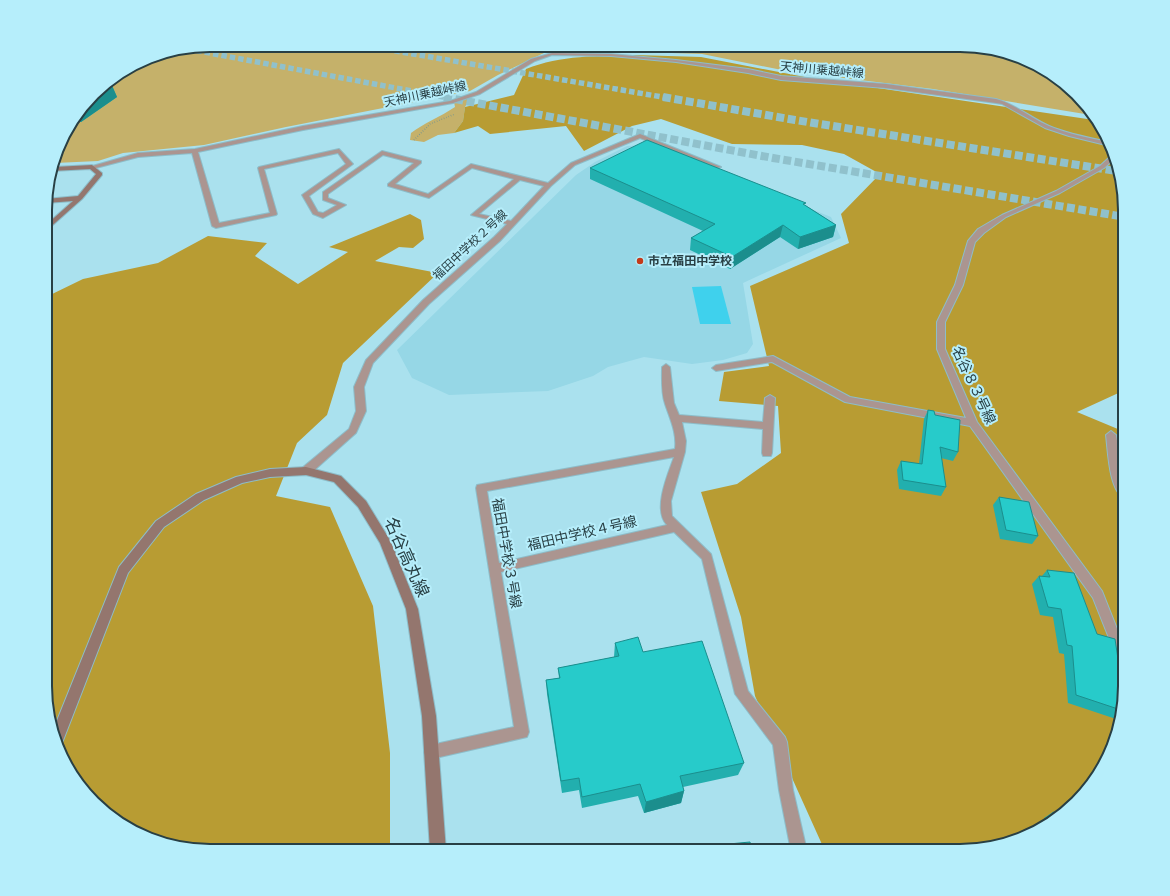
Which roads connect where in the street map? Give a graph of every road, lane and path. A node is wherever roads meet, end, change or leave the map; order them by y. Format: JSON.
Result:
{"nodes":[{"id":1,"x":467,"y":98,"type":"junction"},
{"id":2,"x":414,"y":140,"type":"dead end"},
{"id":3,"x":1103,"y":142,"type":"edge"},
{"id":4,"x":195,"y":151,"type":"junction"},
{"id":5,"x":1110,"y":160,"type":"edge"},
{"id":6,"x":92,"y":167,"type":"junction"},
{"id":7,"x":718,"y":167,"type":"edge"},
{"id":8,"x":57,"y":169,"type":"edge"},
{"id":9,"x":519,"y":178,"type":"junction"},
{"id":10,"x":549,"y":185,"type":"junction"},
{"id":11,"x":80,"y":198,"type":"junction"},
{"id":12,"x":52,"y":200,"type":"edge"},
{"id":13,"x":512,"y":223,"type":"junction"},
{"id":14,"x":52,"y":224,"type":"edge"},
{"id":15,"x":666,"y":367,"type":"dead end"},
{"id":16,"x":716,"y":368,"type":"dead end"},
{"id":17,"x":770,"y":398,"type":"dead end"},
{"id":18,"x":676,"y":418,"type":"junction"},
{"id":19,"x":973,"y":423,"type":"junction"},
{"id":20,"x":768,"y":426,"type":"junction"},
{"id":21,"x":1111,"y":436,"type":"dead end"},
{"id":22,"x":680,"y":452,"type":"junction"},
{"id":23,"x":767,"y":453,"type":"dead end"},
{"id":24,"x":1118,"y":457,"type":"edge"},
{"id":25,"x":1114,"y":458,"type":"junction"},
{"id":26,"x":306,"y":471,"type":"junction"},
{"id":27,"x":1118,"y":484,"type":"edge"},
{"id":28,"x":677,"y":527,"type":"junction"},
{"id":29,"x":494,"y":569,"type":"junction"},
{"id":30,"x":1118,"y":634,"type":"edge"},
{"id":31,"x":58,"y":732,"type":"edge"},
{"id":32,"x":431,"y":752,"type":"junction"},
{"id":33,"x":438,"y":844,"type":"edge"},
{"id":34,"x":797,"y":844,"type":"edge"}],
"edges":[{"from":1,"to":2,"type":"path"},
{"from":1,"to":3,"type":"street","name":"天神川乗越峠線"},
{"from":1,"to":4,"type":"street","name":"天神川乗越峠線"},
{"from":4,"to":6,"type":"street","name":"天神川乗越峠線"},
{"from":4,"to":9,"type":"street"},
{"from":5,"to":19,"type":"street","name":"名谷８３号線"},
{"from":6,"to":8,"type":"street"},
{"from":6,"to":11,"type":"street"},
{"from":7,"to":10,"type":"street","name":"福田中学校２号線"},
{"from":9,"to":10,"type":"street"},
{"from":9,"to":13,"type":"street"},
{"from":10,"to":13,"type":"street","name":"福田中学校２号線"},
{"from":11,"to":12,"type":"street"},
{"from":11,"to":14,"type":"street"},
{"from":13,"to":26,"type":"street","name":"福田中学校２号線"},
{"from":15,"to":18,"type":"street"},
{"from":16,"to":19,"type":"street"},
{"from":17,"to":20,"type":"street"},
{"from":18,"to":20,"type":"street"},
{"from":18,"to":22,"type":"street"},
{"from":19,"to":30,"type":"street","name":"名谷８３号線"},
{"from":20,"to":23,"type":"street"},
{"from":21,"to":25,"type":"street"},
{"from":22,"to":28,"type":"street"},
{"from":22,"to":29,"type":"street","name":"福田中学校３号線"},
{"from":24,"to":25,"type":"street"},
{"from":25,"to":27,"type":"street"},
{"from":26,"to":31,"type":"street","name":"名谷高丸線"},
{"from":26,"to":32,"type":"street","name":"名谷高丸線"},
{"from":28,"to":29,"type":"street","name":"福田中学校４号線"},
{"from":28,"to":34,"type":"street"},
{"from":29,"to":32,"type":"street","name":"福田中学校３号線"},
{"from":32,"to":33,"type":"street","name":"名谷高丸線"}]}
